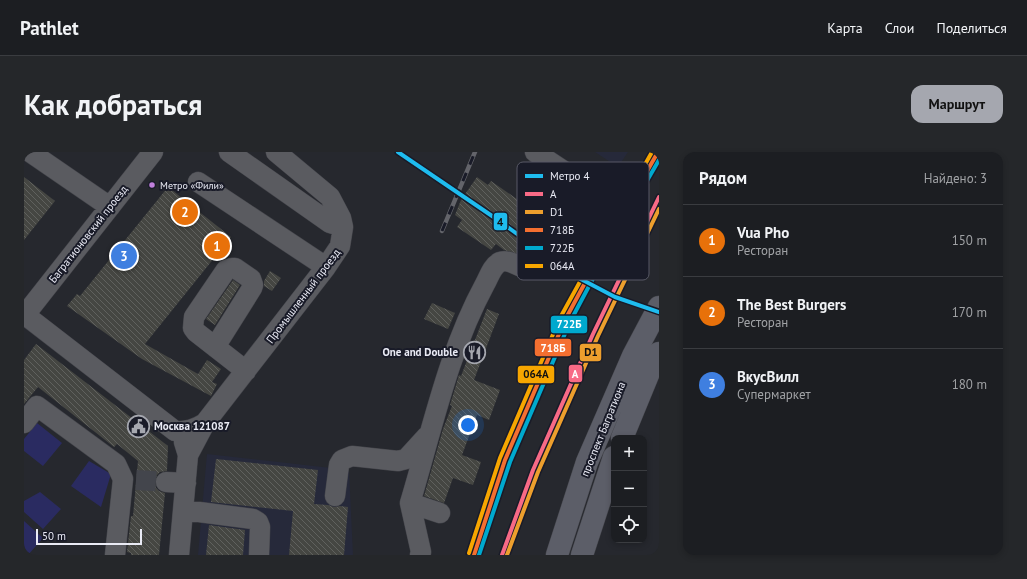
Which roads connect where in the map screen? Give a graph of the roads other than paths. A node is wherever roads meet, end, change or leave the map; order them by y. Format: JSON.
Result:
{"nodes":[{"id":1,"x":30,"y":152,"type":"edge"},
{"id":2,"x":153,"y":152,"type":"edge"},
{"id":3,"x":229,"y":152,"type":"edge"},
{"id":4,"x":276,"y":152,"type":"edge"},
{"id":5,"x":535,"y":152,"type":"edge"},
{"id":6,"x":558,"y":162,"type":"edge"},
{"id":7,"x":198,"y":182,"type":"dead end"},
{"id":8,"x":110,"y":207,"type":"junction"},
{"id":9,"x":343,"y":227,"type":"junction"},
{"id":10,"x":517,"y":266,"type":"edge"},
{"id":11,"x":326,"y":267,"type":"junction"},
{"id":12,"x":659,"y":306,"type":"edge"},
{"id":13,"x":24,"y":316,"type":"edge"},
{"id":14,"x":215,"y":347,"type":"dead end"},
{"id":15,"x":659,"y":353,"type":"edge"},
{"id":16,"x":246,"y":372,"type":"junction"},
{"id":17,"x":24,"y":423,"type":"edge"},
{"id":18,"x":205,"y":423,"type":"junction"},
{"id":19,"x":175,"y":431,"type":"junction"},
{"id":20,"x":431,"y":432,"type":"junction"},
{"id":21,"x":623,"y":435,"type":"edge"},
{"id":22,"x":188,"y":455,"type":"junction"},
{"id":23,"x":611,"y":466,"type":"edge"},
{"id":24,"x":166,"y":482,"type":"tunnel mouth"},
{"id":25,"x":186,"y":483,"type":"junction"},
{"id":26,"x":335,"y":496,"type":"dead end"},
{"id":27,"x":410,"y":503,"type":"junction"},
{"id":28,"x":184,"y":512,"type":"junction"},
{"id":29,"x":440,"y":513,"type":"dead end"},
{"id":30,"x":115,"y":555,"type":"edge"},
{"id":31,"x":179,"y":555,"type":"edge"},
{"id":32,"x":259,"y":555,"type":"edge"},
{"id":33,"x":420,"y":555,"type":"edge"},
{"id":34,"x":557,"y":555,"type":"edge"},
{"id":35,"x":582,"y":555,"type":"edge"}],
"edges":[{"from":1,"to":8,"type":"street"},
{"from":2,"to":8,"type":"street","name":"Багратионовский проезд"},
{"from":3,"to":9,"type":"street"},
{"from":4,"to":9,"type":"street","name":"Промышленный проезд"},
{"from":5,"to":6,"type":"street"},
{"from":7,"to":11,"type":"street"},
{"from":8,"to":13,"type":"street","name":"Багратионовский проезд"},
{"from":9,"to":11,"type":"street","name":"Промышленный проезд"},
{"from":10,"to":20,"type":"street"},
{"from":11,"to":16,"type":"street","name":"Промышленный проезд"},
{"from":12,"to":34,"type":"main road","name":"проспект Багратиона"},
{"from":13,"to":19,"type":"street","name":"Промышленный проезд"},
{"from":14,"to":16,"type":"street"},
{"from":15,"to":21,"type":"main road","name":"проспект Багратиона"},
{"from":16,"to":18,"type":"street","name":"Промышленный проезд"},
{"from":17,"to":30,"type":"street"},
{"from":18,"to":19,"type":"street","name":"Промышленный проезд"},
{"from":18,"to":22,"type":"street","name":"Промышленный проезд"},
{"from":19,"to":22,"type":"street","name":"Промышленный проезд"},
{"from":20,"to":26,"type":"street"},
{"from":20,"to":27,"type":"street"},
{"from":22,"to":25,"type":"street","name":"Промышленный проезд"},
{"from":23,"to":35,"type":"main road","name":"проспект Багратиона"},
{"from":24,"to":25,"type":"street"},
{"from":25,"to":28,"type":"street","name":"Промышленный проезд"},
{"from":27,"to":29,"type":"street"},
{"from":27,"to":33,"type":"street"},
{"from":28,"to":31,"type":"street","name":"Промышленный проезд"},
{"from":28,"to":32,"type":"street"}]}
